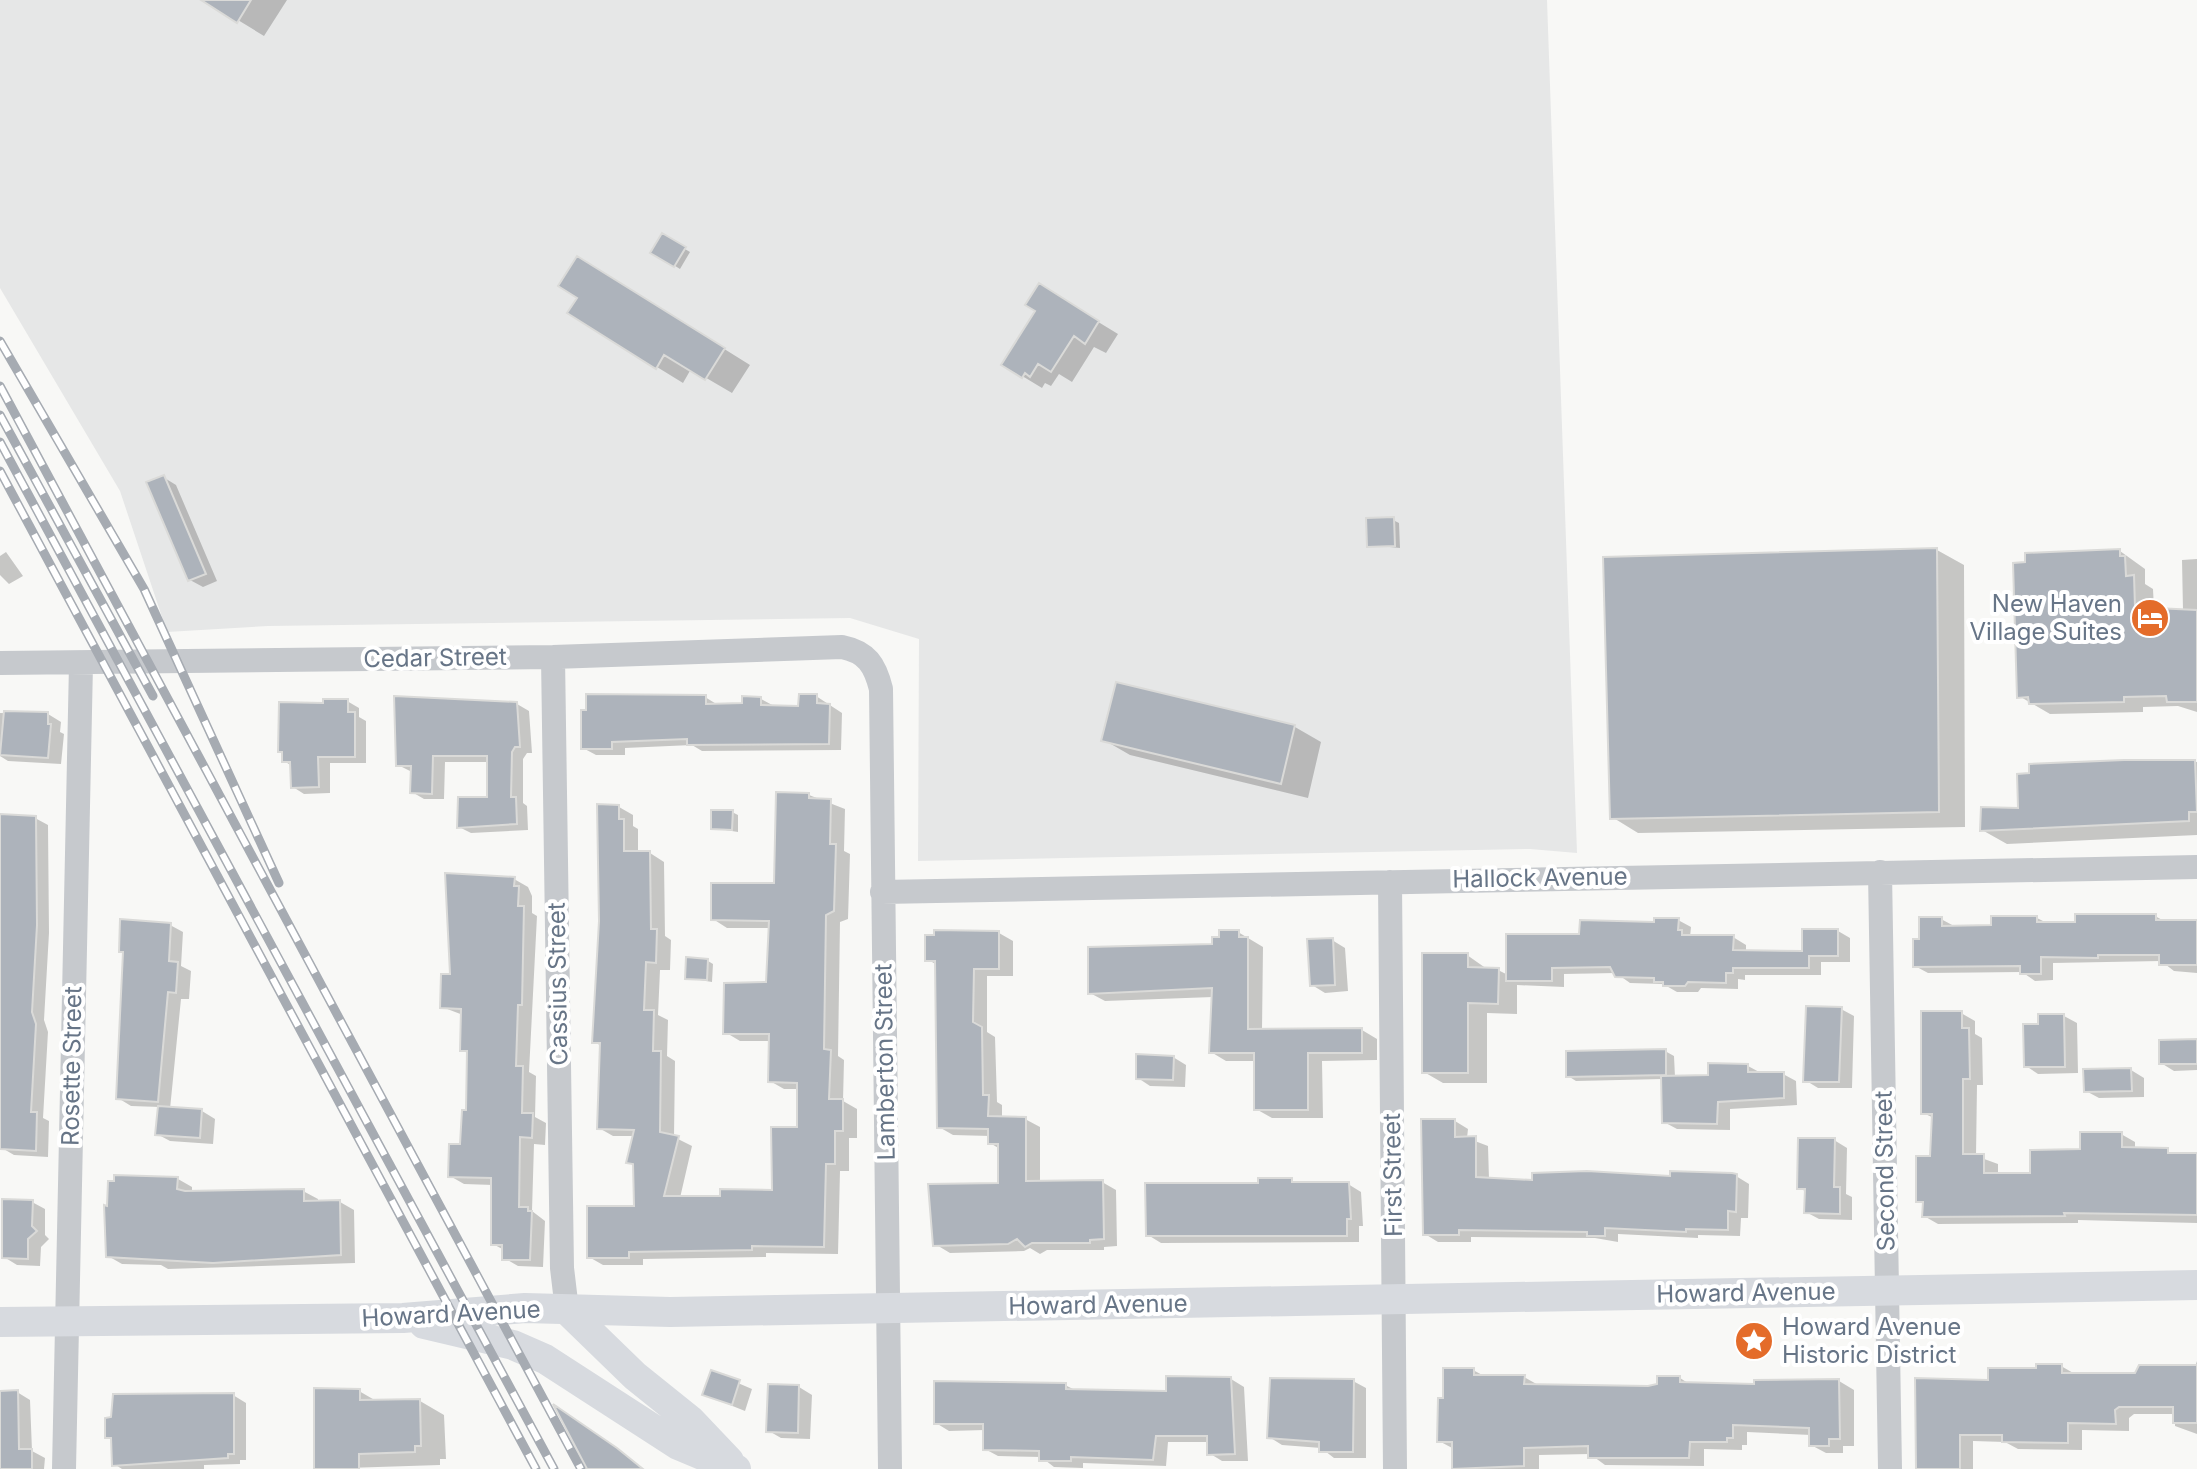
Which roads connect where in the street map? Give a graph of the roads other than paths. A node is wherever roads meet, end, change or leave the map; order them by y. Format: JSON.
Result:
{"nodes":[{"id":1,"x":553,"y":657,"type":"junction"},
{"id":2,"x":868,"y":658,"type":"joint"},
{"id":3,"x":0,"y":663,"type":"edge"},
{"id":4,"x":79,"y":667,"type":"junction"},
{"id":5,"x":2197,"y":867,"type":"edge"},
{"id":6,"x":1880,"y":872,"type":"junction"},
{"id":7,"x":1390,"y":882,"type":"junction"},
{"id":8,"x":882,"y":892,"type":"junction"},
{"id":9,"x":2197,"y":1285,"type":"edge"},
{"id":10,"x":1887,"y":1291,"type":"junction"},
{"id":11,"x":1394,"y":1300,"type":"junction"},
{"id":12,"x":889,"y":1309,"type":"junction"},
{"id":13,"x":567,"y":1310,"type":"junction"},
{"id":14,"x":403,"y":1318,"type":"junction"},
{"id":15,"x":67,"y":1321,"type":"junction"},
{"id":16,"x":0,"y":1322,"type":"edge"},
{"id":17,"x":64,"y":1469,"type":"edge"},
{"id":18,"x":737,"y":1469,"type":"edge"},
{"id":19,"x":890,"y":1469,"type":"edge"},
{"id":20,"x":1395,"y":1469,"type":"edge"},
{"id":21,"x":1890,"y":1469,"type":"edge"}],
"edges":[{"from":1,"to":2,"type":"street","name":"Cedar Street"},
{"from":1,"to":4,"type":"street","name":"Cedar Street"},
{"from":1,"to":13,"type":"street","name":"Cassius Street"},
{"from":2,"to":8,"type":"street","name":"Lamberton Street"},
{"from":3,"to":4,"type":"street","name":"Cedar Street"},
{"from":4,"to":15,"type":"street","name":"Rosette Street"},
{"from":5,"to":6,"type":"street","name":"Hallock Avenue"},
{"from":6,"to":7,"type":"street","name":"Hallock Avenue"},
{"from":6,"to":10,"type":"street","name":"Second Street"},
{"from":7,"to":8,"type":"street","name":"Hallock Avenue"},
{"from":7,"to":11,"type":"street","name":"First Street"},
{"from":8,"to":12,"type":"street","name":"Lamberton Street"},
{"from":9,"to":10,"type":"main road","name":"Howard Avenue"},
{"from":10,"to":11,"type":"main road","name":"Howard Avenue"},
{"from":10,"to":21,"type":"street","name":"Second Street"},
{"from":11,"to":12,"type":"main road","name":"Howard Avenue"},
{"from":11,"to":20,"type":"street","name":"First Street"},
{"from":12,"to":13,"type":"main road","name":"Howard Avenue"},
{"from":12,"to":19,"type":"street","name":"Lamberton Street"},
{"from":13,"to":14,"type":"main road","name":"Howard Avenue"},
{"from":13,"to":18,"type":"main road"},
{"from":14,"to":15,"type":"main road","name":"Howard Avenue"},
{"from":14,"to":18,"type":"main road"},
{"from":15,"to":16,"type":"main road","name":"Howard Avenue"},
{"from":15,"to":17,"type":"street","name":"Rosette Street"}]}
